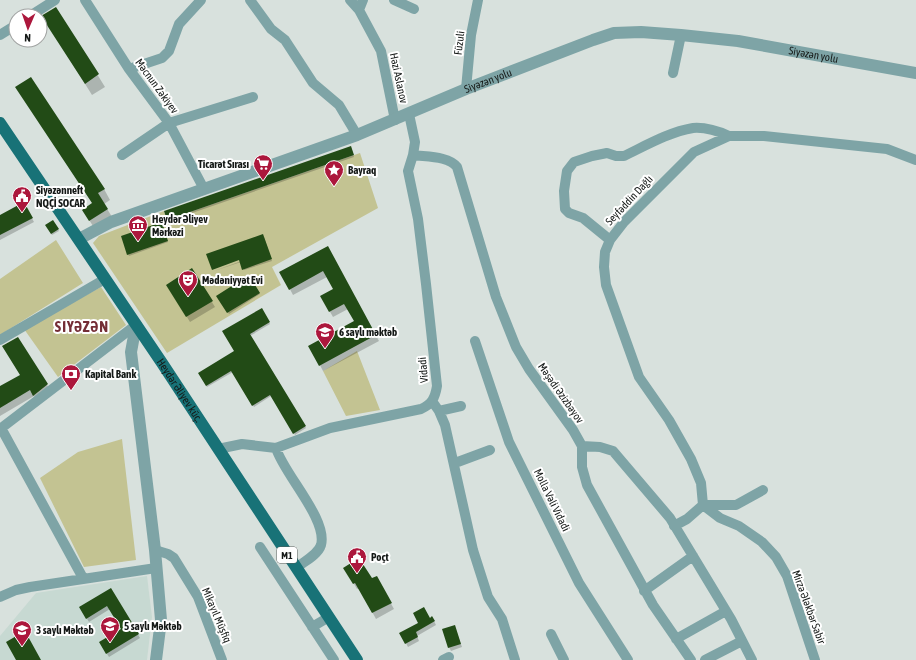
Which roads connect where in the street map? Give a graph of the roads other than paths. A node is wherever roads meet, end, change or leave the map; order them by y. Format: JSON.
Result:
{"nodes":[{"id":1,"x":55,"y":0,"type":"edge"},
{"id":2,"x":85,"y":0,"type":"edge"},
{"id":3,"x":201,"y":0,"type":"edge"},
{"id":4,"x":251,"y":0,"type":"edge"},
{"id":5,"x":350,"y":0,"type":"edge"},
{"id":6,"x":363,"y":0,"type":"edge"},
{"id":7,"x":394,"y":0,"type":"edge"},
{"id":8,"x":478,"y":0,"type":"edge"},
{"id":9,"x":42,"y":8,"type":"edge"},
{"id":10,"x":414,"y":9,"type":"dead end"},
{"id":11,"x":359,"y":10,"type":"junction"},
{"id":12,"x":681,"y":35,"type":"junction"},
{"id":13,"x":129,"y":69,"type":"junction"},
{"id":14,"x":916,"y":72,"type":"edge"},
{"id":15,"x":673,"y":73,"type":"dead end"},
{"id":16,"x":466,"y":89,"type":"junction"},
{"id":17,"x":253,"y":98,"type":"dead end"},
{"id":18,"x":409,"y":114,"type":"junction"},
{"id":19,"x":395,"y":120,"type":"junction"},
{"id":20,"x":0,"y":123,"type":"edge"},
{"id":21,"x":169,"y":124,"type":"junction"},
{"id":22,"x":357,"y":135,"type":"junction"},
{"id":23,"x":729,"y":136,"type":"junction"},
{"id":24,"x":122,"y":155,"type":"dead end"},
{"id":25,"x":413,"y":155,"type":"junction"},
{"id":26,"x":916,"y":160,"type":"edge"},
{"id":27,"x":204,"y":189,"type":"junction"},
{"id":28,"x":79,"y":239,"type":"junction"},
{"id":29,"x":610,"y":240,"type":"junction"},
{"id":30,"x":105,"y":279,"type":"junction"},
{"id":31,"x":136,"y":325,"type":"junction"},
{"id":32,"x":0,"y":340,"type":"edge"},
{"id":33,"x":474,"y":341,"type":"dead end"},
{"id":34,"x":432,"y":401,"type":"junction"},
{"id":35,"x":461,"y":406,"type":"dead end"},
{"id":36,"x":439,"y":411,"type":"junction"},
{"id":37,"x":1,"y":428,"type":"edge"},
{"id":38,"x":582,"y":446,"type":"junction"},
{"id":39,"x":276,"y":448,"type":"junction"},
{"id":40,"x":218,"y":450,"type":"junction"},
{"id":41,"x":490,"y":450,"type":"dead end"},
{"id":42,"x":455,"y":463,"type":"junction"},
{"id":43,"x":763,"y":490,"type":"dead end"},
{"id":44,"x":703,"y":505,"type":"junction"},
{"id":45,"x":674,"y":526,"type":"junction"},
{"id":46,"x":260,"y":547,"type":"dead end"},
{"id":47,"x":154,"y":550,"type":"junction"},
{"id":48,"x":693,"y":556,"type":"junction"},
{"id":49,"x":156,"y":568,"type":"junction"},
{"id":50,"x":296,"y":568,"type":"junction"},
{"id":51,"x":83,"y":578,"type":"junction"},
{"id":52,"x":644,"y":591,"type":"junction"},
{"id":53,"x":0,"y":597,"type":"edge"},
{"id":54,"x":726,"y":611,"type":"junction"},
{"id":55,"x":329,"y":617,"type":"junction"},
{"id":56,"x":312,"y":627,"type":"junction"},
{"id":57,"x":551,"y":634,"type":"dead end"},
{"id":58,"x":676,"y":639,"type":"junction"},
{"id":59,"x":742,"y":641,"type":"junction"},
{"id":60,"x":156,"y":660,"type":"edge"},
{"id":61,"x":222,"y":660,"type":"edge"},
{"id":62,"x":334,"y":660,"type":"edge"},
{"id":63,"x":357,"y":660,"type":"edge"},
{"id":64,"x":515,"y":660,"type":"edge"},
{"id":65,"x":564,"y":660,"type":"edge"},
{"id":66,"x":628,"y":660,"type":"edge"},
{"id":67,"x":691,"y":660,"type":"edge"},
{"id":68,"x":705,"y":660,"type":"edge"},
{"id":69,"x":752,"y":660,"type":"edge"},
{"id":70,"x":815,"y":660,"type":"edge"}],
"edges":[{"from":1,"to":9,"type":"street"},
{"from":2,"to":13,"type":"street","name":"Məcnun Zəkiyev"},
{"from":3,"to":13,"type":"street"},
{"from":4,"to":22,"type":"street"},
{"from":5,"to":11,"type":"street","name":"Həzi Aslanov"},
{"from":6,"to":11,"type":"street"},
{"from":7,"to":10,"type":"street"},
{"from":8,"to":16,"type":"street","name":"Füzuli"},
{"from":11,"to":19,"type":"street","name":"Həzi Aslanov"},
{"from":12,"to":14,"type":"street","name":"Siyəzən yolu"},
{"from":12,"to":15,"type":"street"},
{"from":12,"to":16,"type":"street","name":"Siyəzən yolu"},
{"from":13,"to":21,"type":"street","name":"Məcnun Zəkiyev"},
{"from":16,"to":18,"type":"street","name":"Siyəzən yolu"},
{"from":17,"to":21,"type":"street"},
{"from":18,"to":19,"type":"street","name":"Siyəzən yolu"},
{"from":18,"to":25,"type":"street","name":"Vidadi"},
{"from":19,"to":22,"type":"street","name":"Siyəzən yolu"},
{"from":20,"to":28,"type":"main road","name":"Heydər Əliyev küç.","number":"M1"},
{"from":21,"to":24,"type":"street"},
{"from":21,"to":27,"type":"street","name":"Məcnun Zəkiyev"},
{"from":22,"to":27,"type":"street","name":"Siyəzən yolu"},
{"from":23,"to":26,"type":"street","name":"Seyfəddin Dağlı"},
{"from":23,"to":29,"type":"street","name":"Seyfəddin Dağlı"},
{"from":23,"to":29,"type":"street"},
{"from":25,"to":34,"type":"street","name":"Vidadi"},
{"from":25,"to":38,"type":"street","name":"Məşədi Əzizbəyov"},
{"from":27,"to":28,"type":"street","name":"Siyəzən yolu"},
{"from":28,"to":30,"type":"main road","name":"Heydər Əliyev küç.","number":"M1"},
{"from":29,"to":44,"type":"street","name":"Seyfəddin Dağlı"},
{"from":30,"to":31,"type":"main road","name":"Heydər Əliyev küç.","number":"M1"},
{"from":30,"to":32,"type":"street"},
{"from":31,"to":37,"type":"street"},
{"from":31,"to":40,"type":"main road","name":"Heydər Əliyev küç.","number":"M1"},
{"from":31,"to":47,"type":"street"},
{"from":33,"to":66,"type":"street","name":"Molla Vəli Vidadi"},
{"from":34,"to":36,"type":"street"},
{"from":34,"to":39,"type":"street"},
{"from":35,"to":36,"type":"street"},
{"from":36,"to":42,"type":"street"},
{"from":37,"to":51,"type":"street"},
{"from":38,"to":45,"type":"street"},
{"from":38,"to":52,"type":"street","name":"Məşədi Əzizbəyov"},
{"from":39,"to":40,"type":"street"},
{"from":39,"to":50,"type":"street"},
{"from":40,"to":50,"type":"main road","name":"Heydər Əliyev küç.","number":"M1"},
{"from":41,"to":42,"type":"street"},
{"from":42,"to":64,"type":"street"},
{"from":43,"to":44,"type":"street"},
{"from":44,"to":45,"type":"street"},
{"from":44,"to":70,"type":"street","name":"Mirzə Ələkbər Sabir"},
{"from":45,"to":48,"type":"street"},
{"from":46,"to":56,"type":"street"},
{"from":47,"to":49,"type":"street"},
{"from":47,"to":61,"type":"street","name":"Mikayıl Müşfiq"},
{"from":48,"to":52,"type":"street"},
{"from":48,"to":54,"type":"street"},
{"from":49,"to":51,"type":"street"},
{"from":49,"to":60,"type":"street"},
{"from":50,"to":55,"type":"main road","name":"Heydər Əliyev küç.","number":"M1"},
{"from":51,"to":53,"type":"street"},
{"from":52,"to":58,"type":"street","name":"Məşədi Əzizbəyov"},
{"from":54,"to":58,"type":"street"},
{"from":54,"to":59,"type":"street"},
{"from":55,"to":56,"type":"street"},
{"from":55,"to":63,"type":"main road","name":"Heydər Əliyev küç.","number":"M1"},
{"from":56,"to":62,"type":"street"},
{"from":57,"to":65,"type":"street"},
{"from":58,"to":67,"type":"street","name":"Məşədi Əzizbəyov"},
{"from":59,"to":68,"type":"street"},
{"from":59,"to":69,"type":"street"}]}
